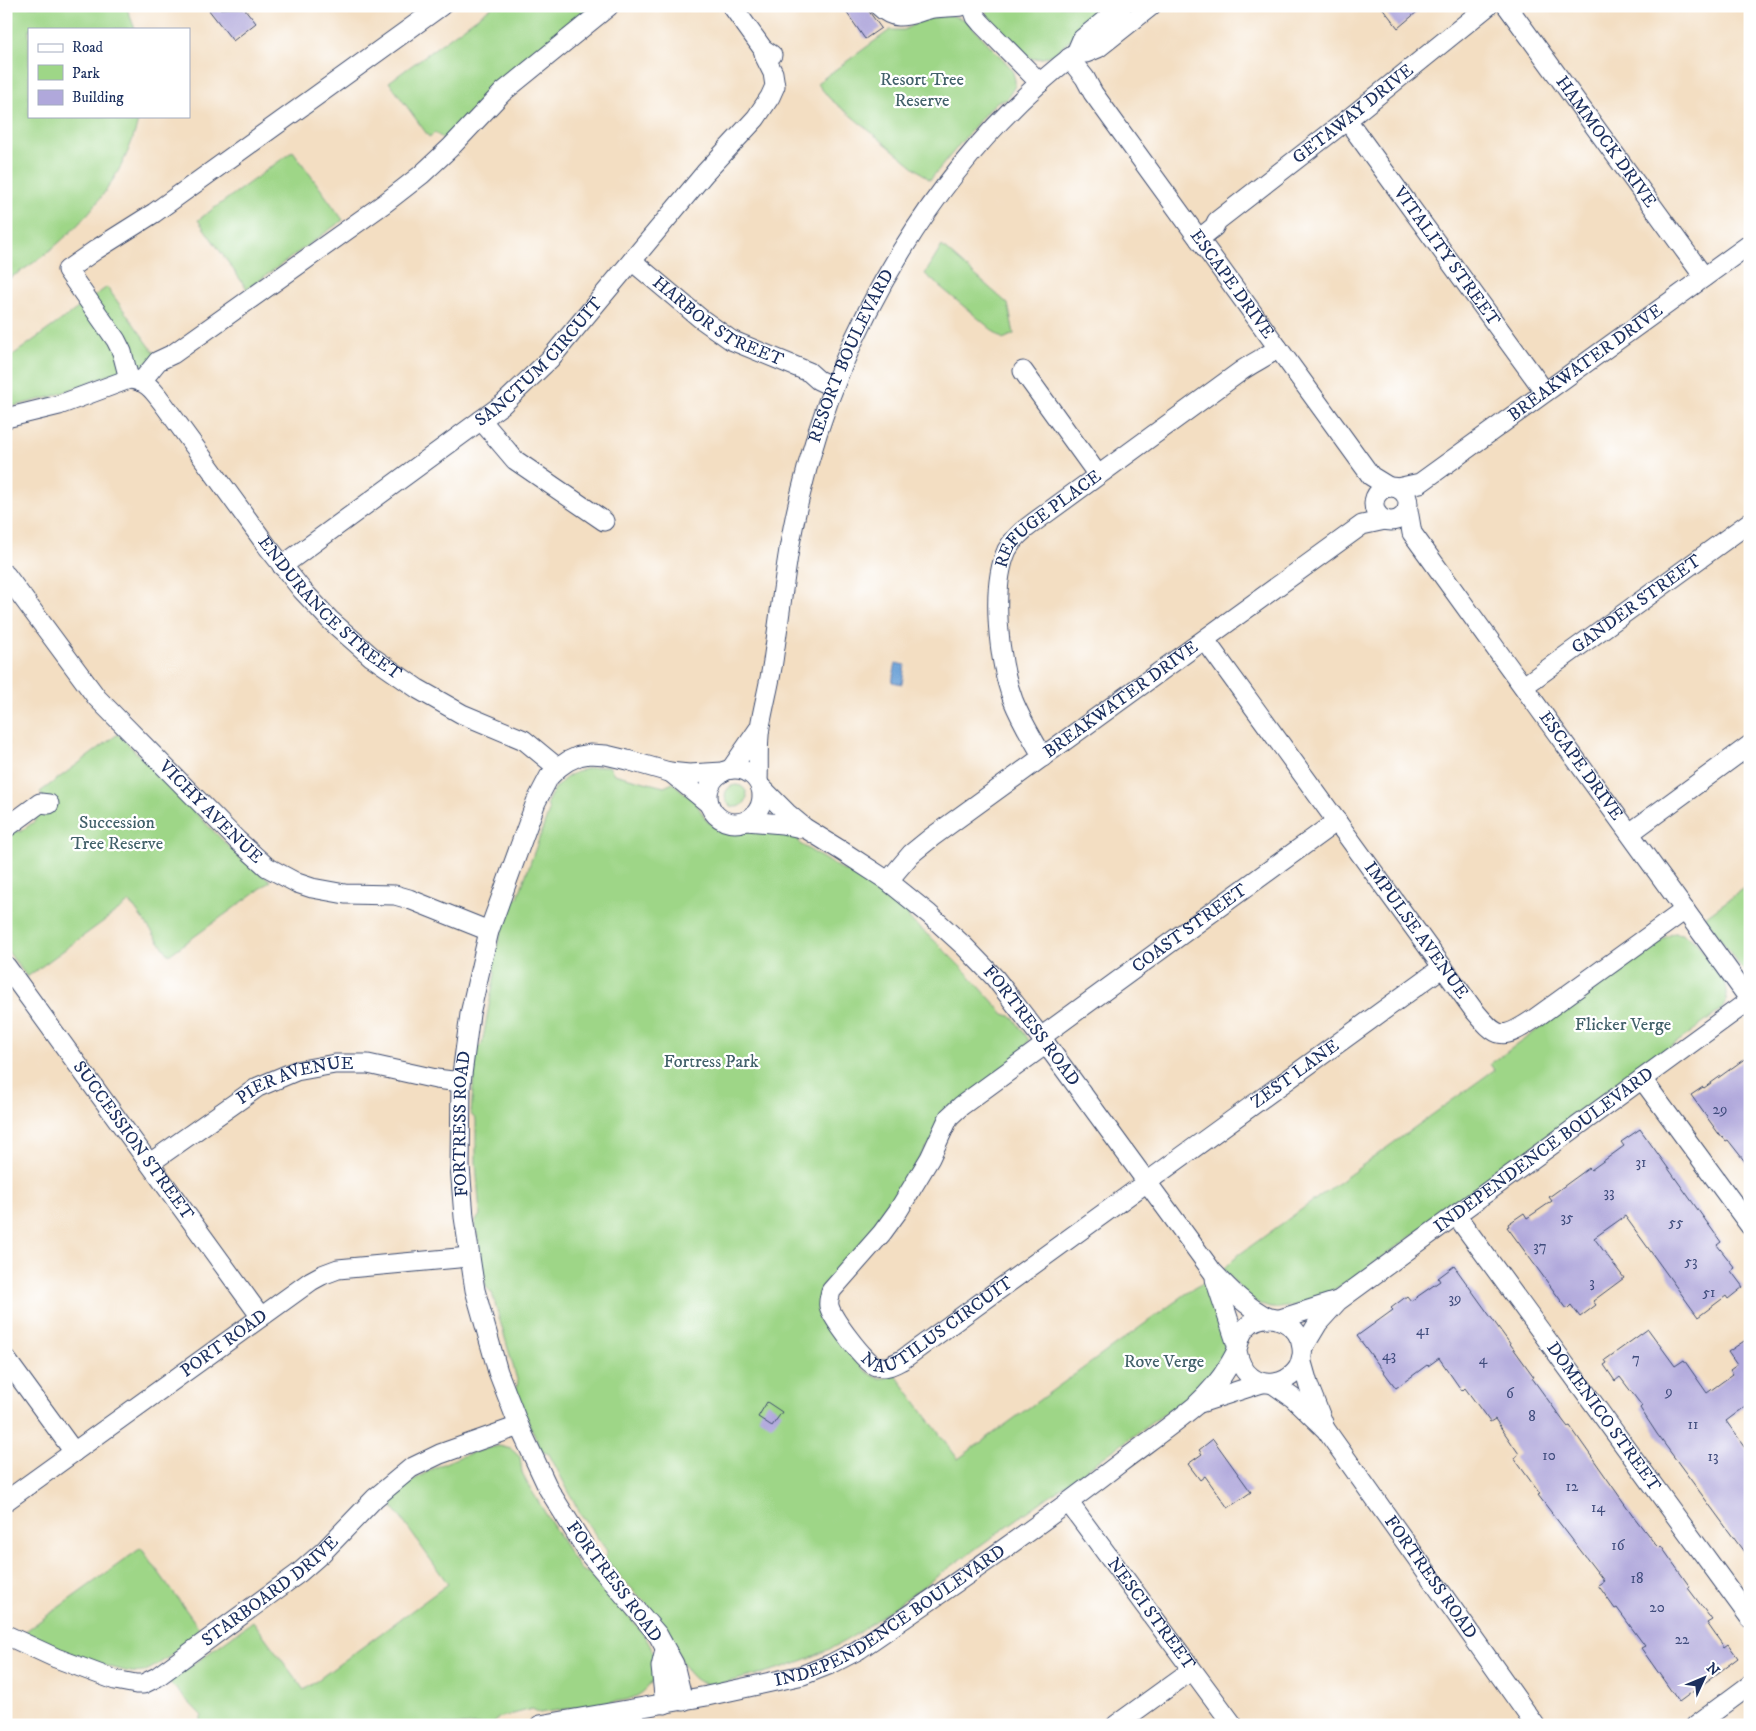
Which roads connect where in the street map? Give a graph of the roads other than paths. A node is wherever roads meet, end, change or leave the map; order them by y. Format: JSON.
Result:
{"nodes":[{"id":1,"x":441,"y":6,"type":"edge"},
{"id":2,"x":609,"y":6,"type":"edge"},
{"id":3,"x":732,"y":6,"type":"edge"},
{"id":4,"x":879,"y":6,"type":"edge"},
{"id":5,"x":962,"y":6,"type":"edge"},
{"id":6,"x":972,"y":6,"type":"edge"},
{"id":7,"x":1151,"y":6,"type":"edge"},
{"id":8,"x":1488,"y":6,"type":"edge"},
{"id":9,"x":1507,"y":6,"type":"edge"},
{"id":10,"x":1116,"y":18,"type":"edge"},
{"id":11,"x":1069,"y":58,"type":"junction"},
{"id":12,"x":1040,"y":83,"type":"junction"},
{"id":13,"x":1346,"y":120,"type":"junction"},
{"id":14,"x":1197,"y":236,"type":"junction"},
{"id":15,"x":1750,"y":244,"type":"edge"},
{"id":16,"x":632,"y":261,"type":"junction"},
{"id":17,"x":1704,"y":277,"type":"junction"},
{"id":18,"x":1277,"y":346,"type":"junction"},
{"id":19,"x":1023,"y":371,"type":"dead end"},
{"id":20,"x":141,"y":383,"type":"junction"},
{"id":21,"x":835,"y":383,"type":"junction"},
{"id":22,"x":1545,"y":392,"type":"junction"},
{"id":23,"x":6,"y":418,"type":"edge"},
{"id":24,"x":481,"y":420,"type":"junction"},
{"id":25,"x":1098,"y":475,"type":"junction"},
{"id":26,"x":1420,"y":483,"type":"junction"},
{"id":27,"x":1384,"y":494,"type":"junction"},
{"id":28,"x":1408,"y":507,"type":"junction"},
{"id":29,"x":604,"y":521,"type":"dead end"},
{"id":30,"x":1388,"y":521,"type":"junction"},
{"id":31,"x":1750,"y":522,"type":"edge"},
{"id":32,"x":1362,"y":525,"type":"junction"},
{"id":33,"x":1412,"y":533,"type":"junction"},
{"id":34,"x":282,"y":566,"type":"junction"},
{"id":35,"x":6,"y":575,"type":"edge"},
{"id":36,"x":1205,"y":640,"type":"junction"},
{"id":37,"x":1524,"y":686,"type":"junction"},
{"id":38,"x":760,"y":727,"type":"junction"},
{"id":39,"x":1750,"y":745,"type":"edge"},
{"id":40,"x":1043,"y":757,"type":"junction"},
{"id":41,"x":558,"y":768,"type":"junction"},
{"id":42,"x":727,"y":770,"type":"junction"},
{"id":43,"x":669,"y":772,"type":"junction"},
{"id":44,"x":760,"y":784,"type":"junction"},
{"id":45,"x":49,"y":804,"type":"dead end"},
{"id":46,"x":709,"y":804,"type":"junction"},
{"id":47,"x":1337,"y":821,"type":"junction"},
{"id":48,"x":746,"y":822,"type":"junction"},
{"id":49,"x":6,"y":828,"type":"edge"},
{"id":50,"x":805,"y":828,"type":"junction"},
{"id":51,"x":1630,"y":833,"type":"junction"},
{"id":52,"x":888,"y":881,"type":"junction"},
{"id":53,"x":1685,"y":910,"type":"junction"},
{"id":54,"x":489,"y":931,"type":"junction"},
{"id":55,"x":6,"y":966,"type":"edge"},
{"id":56,"x":1443,"y":967,"type":"junction"},
{"id":57,"x":1750,"y":1000,"type":"edge"},
{"id":58,"x":1044,"y":1040,"type":"junction"},
{"id":59,"x":1642,"y":1078,"type":"junction"},
{"id":60,"x":461,"y":1082,"type":"junction"},
{"id":61,"x":150,"y":1163,"type":"junction"},
{"id":62,"x":1148,"y":1182,"type":"junction"},
{"id":63,"x":1456,"y":1215,"type":"junction"},
{"id":64,"x":1750,"y":1226,"type":"edge"},
{"id":65,"x":469,"y":1257,"type":"junction"},
{"id":66,"x":1212,"y":1271,"type":"junction"},
{"id":67,"x":1338,"y":1301,"type":"junction"},
{"id":68,"x":261,"y":1317,"type":"junction"},
{"id":69,"x":1275,"y":1319,"type":"junction"},
{"id":70,"x":1237,"y":1348,"type":"junction"},
{"id":71,"x":1302,"y":1354,"type":"junction"},
{"id":72,"x":6,"y":1359,"type":"edge"},
{"id":73,"x":1268,"y":1383,"type":"junction"},
{"id":74,"x":1195,"y":1406,"type":"junction"},
{"id":75,"x":519,"y":1426,"type":"junction"},
{"id":76,"x":1326,"y":1430,"type":"junction"},
{"id":77,"x":74,"y":1452,"type":"junction"},
{"id":78,"x":6,"y":1501,"type":"edge"},
{"id":79,"x":1069,"y":1503,"type":"junction"},
{"id":80,"x":1750,"y":1618,"type":"edge"},
{"id":81,"x":6,"y":1635,"type":"edge"},
{"id":82,"x":1192,"y":1670,"type":"junction"},
{"id":83,"x":1750,"y":1686,"type":"edge"},
{"id":84,"x":674,"y":1702,"type":"junction"},
{"id":85,"x":540,"y":1725,"type":"edge"},
{"id":86,"x":1116,"y":1725,"type":"edge"},
{"id":87,"x":1233,"y":1725,"type":"edge"},
{"id":88,"x":1535,"y":1725,"type":"edge"},
{"id":89,"x":1696,"y":1725,"type":"edge"}],
"edges":[{"from":1,"to":20,"type":"street"},
{"from":2,"to":20,"type":"street"},
{"from":3,"to":16,"type":"street","name":"SANCTUM CIRCUIT"},
{"from":4,"to":5,"type":"street"},
{"from":6,"to":12,"type":"street"},
{"from":7,"to":10,"type":"street","name":"RESORT BOULEVARD"},
{"from":8,"to":13,"type":"street","name":"GETAWAY DRIVE"},
{"from":9,"to":17,"type":"street","name":"HAMMOCK DRIVE"},
{"from":10,"to":11,"type":"street","name":"RESORT BOULEVARD"},
{"from":11,"to":12,"type":"street","name":"RESORT BOULEVARD"},
{"from":11,"to":14,"type":"street","name":"ESCAPE DRIVE"},
{"from":12,"to":21,"type":"street","name":"RESORT BOULEVARD"},
{"from":13,"to":14,"type":"street","name":"GETAWAY DRIVE"},
{"from":13,"to":22,"type":"street","name":"VITALITY STREET"},
{"from":14,"to":18,"type":"street","name":"ESCAPE DRIVE"},
{"from":15,"to":17,"type":"street","name":"BREAKWATER DRIVE"},
{"from":16,"to":21,"type":"street","name":"HARBOR STREET"},
{"from":16,"to":24,"type":"street","name":"SANCTUM CIRCUIT"},
{"from":17,"to":22,"type":"street","name":"BREAKWATER DRIVE"},
{"from":18,"to":25,"type":"street","name":"REFUGE PLACE"},
{"from":18,"to":27,"type":"street","name":"ESCAPE DRIVE"},
{"from":19,"to":25,"type":"street"},
{"from":20,"to":23,"type":"street"},
{"from":20,"to":34,"type":"street","name":"ENDURANCE STREET"},
{"from":21,"to":38,"type":"street","name":"RESORT BOULEVARD"},
{"from":22,"to":26,"type":"street","name":"BREAKWATER DRIVE"},
{"from":24,"to":29,"type":"street"},
{"from":24,"to":34,"type":"street","name":"SANCTUM CIRCUIT"},
{"from":25,"to":40,"type":"street","name":"REFUGE PLACE"},
{"from":26,"to":27,"type":"street","name":"BREAKWATER DRIVE"},
{"from":26,"to":28,"type":"street","name":"BREAKWATER DRIVE"},
{"from":27,"to":28,"type":"street"},
{"from":27,"to":30,"type":"street"},
{"from":27,"to":32,"type":"street","name":"BREAKWATER DRIVE"},
{"from":28,"to":30,"type":"street"},
{"from":28,"to":33,"type":"street","name":"ESCAPE DRIVE"},
{"from":30,"to":32,"type":"street","name":"BREAKWATER DRIVE"},
{"from":30,"to":33,"type":"street","name":"ESCAPE DRIVE"},
{"from":31,"to":37,"type":"street","name":"GANDER STREET"},
{"from":32,"to":36,"type":"street","name":"BREAKWATER DRIVE"},
{"from":33,"to":37,"type":"street","name":"ESCAPE DRIVE"},
{"from":34,"to":41,"type":"street","name":"ENDURANCE STREET"},
{"from":35,"to":54,"type":"street","name":"VICHY AVENUE"},
{"from":36,"to":40,"type":"street","name":"BREAKWATER DRIVE"},
{"from":36,"to":47,"type":"street","name":"IMPULSE AVENUE"},
{"from":37,"to":51,"type":"street","name":"ESCAPE DRIVE"},
{"from":38,"to":42,"type":"street","name":"RESORT BOULEVARD"},
{"from":38,"to":44,"type":"street","name":"RESORT BOULEVARD"},
{"from":39,"to":51,"type":"street"},
{"from":40,"to":52,"type":"street","name":"BREAKWATER DRIVE"},
{"from":41,"to":43,"type":"street","name":"FORTRESS ROAD"},
{"from":41,"to":54,"type":"street","name":"FORTRESS ROAD"},
{"from":42,"to":43,"type":"street","name":"FORTRESS ROAD"},
{"from":42,"to":44,"type":"street"},
{"from":42,"to":46,"type":"street"},
{"from":43,"to":46,"type":"street","name":"FORTRESS ROAD"},
{"from":44,"to":48,"type":"street"},
{"from":44,"to":50,"type":"street","name":"FORTRESS ROAD"},
{"from":45,"to":49,"type":"street"},
{"from":46,"to":48,"type":"street"},
{"from":47,"to":56,"type":"street","name":"IMPULSE AVENUE"},
{"from":47,"to":58,"type":"street","name":"COAST STREET"},
{"from":48,"to":50,"type":"street","name":"FORTRESS ROAD"},
{"from":50,"to":52,"type":"street","name":"FORTRESS ROAD"},
{"from":51,"to":53,"type":"street","name":"ESCAPE DRIVE"},
{"from":52,"to":58,"type":"street","name":"FORTRESS ROAD"},
{"from":53,"to":56,"type":"street","name":"IMPULSE AVENUE"},
{"from":53,"to":57,"type":"street","name":"ESCAPE DRIVE"},
{"from":54,"to":60,"type":"street","name":"FORTRESS ROAD"},
{"from":55,"to":61,"type":"street","name":"SUCCESSION STREET"},
{"from":56,"to":62,"type":"street","name":"ZEST LANE"},
{"from":57,"to":59,"type":"street","name":"INDEPENDENCE BOULEVARD"},
{"from":58,"to":62,"type":"street","name":"FORTRESS ROAD"},
{"from":58,"to":62,"type":"street","name":"NAUTILUS CIRCUIT"},
{"from":59,"to":63,"type":"street","name":"INDEPENDENCE BOULEVARD"},
{"from":59,"to":64,"type":"street"},
{"from":60,"to":61,"type":"street","name":"PIER AVENUE"},
{"from":60,"to":65,"type":"street","name":"FORTRESS ROAD"},
{"from":61,"to":68,"type":"street","name":"SUCCESSION STREET"},
{"from":62,"to":66,"type":"street","name":"FORTRESS ROAD"},
{"from":63,"to":67,"type":"street","name":"INDEPENDENCE BOULEVARD"},
{"from":63,"to":80,"type":"street","name":"DOMENICO STREET"},
{"from":65,"to":68,"type":"street","name":"PORT ROAD"},
{"from":65,"to":75,"type":"street","name":"FORTRESS ROAD"},
{"from":66,"to":69,"type":"street","name":"FORTRESS ROAD"},
{"from":66,"to":70,"type":"street","name":"FORTRESS ROAD"},
{"from":67,"to":69,"type":"street","name":"INDEPENDENCE BOULEVARD"},
{"from":67,"to":71,"type":"street","name":"INDEPENDENCE BOULEVARD"},
{"from":68,"to":77,"type":"street","name":"PORT ROAD"},
{"from":69,"to":70,"type":"street"},
{"from":69,"to":71,"type":"street"},
{"from":70,"to":73,"type":"street"},
{"from":70,"to":74,"type":"street","name":"INDEPENDENCE BOULEVARD"},
{"from":71,"to":73,"type":"street"},
{"from":71,"to":76,"type":"street","name":"FORTRESS ROAD"},
{"from":72,"to":77,"type":"street"},
{"from":73,"to":74,"type":"street","name":"INDEPENDENCE BOULEVARD"},
{"from":73,"to":76,"type":"street","name":"FORTRESS ROAD"},
{"from":74,"to":79,"type":"street","name":"INDEPENDENCE BOULEVARD"},
{"from":75,"to":81,"type":"street","name":"STARBOARD DRIVE"},
{"from":75,"to":84,"type":"street","name":"FORTRESS ROAD"},
{"from":76,"to":88,"type":"street","name":"FORTRESS ROAD"},
{"from":77,"to":78,"type":"street","name":"PORT ROAD"},
{"from":79,"to":82,"type":"street","name":"NESCI STREET"},
{"from":79,"to":84,"type":"street","name":"INDEPENDENCE BOULEVARD"},
{"from":82,"to":86,"type":"street"},
{"from":82,"to":87,"type":"street","name":"NESCI STREET"},
{"from":83,"to":89,"type":"street"},
{"from":84,"to":85,"type":"street","name":"INDEPENDENCE BOULEVARD"}]}
